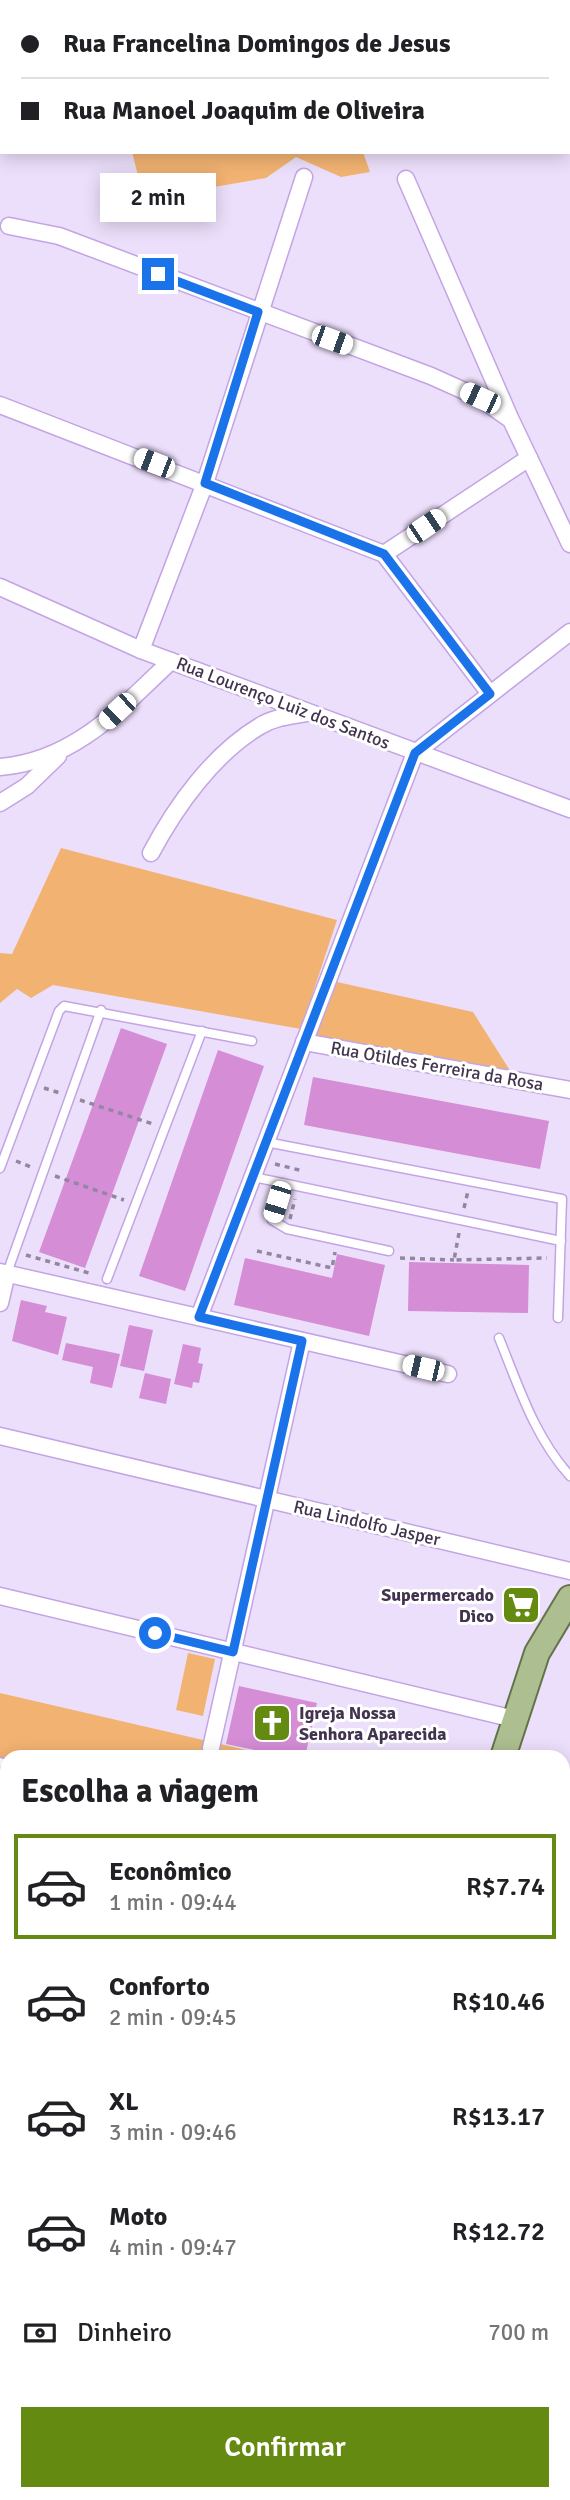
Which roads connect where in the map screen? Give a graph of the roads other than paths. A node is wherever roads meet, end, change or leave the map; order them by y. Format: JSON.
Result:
{"nodes":[{"id":1,"x":304,"y":177,"type":"dead end"},
{"id":2,"x":406,"y":179,"type":"dead end"},
{"id":3,"x":9,"y":226,"type":"dead end"},
{"id":4,"x":258,"y":312,"type":"junction"},
{"id":5,"x":0,"y":405,"type":"edge"},
{"id":6,"x":511,"y":420,"type":"junction"},
{"id":7,"x":529,"y":458,"type":"junction"},
{"id":8,"x":205,"y":483,"type":"junction"},
{"id":9,"x":570,"y":544,"type":"edge"},
{"id":10,"x":384,"y":554,"type":"junction"},
{"id":11,"x":0,"y":587,"type":"edge"},
{"id":12,"x":570,"y":632,"type":"edge"},
{"id":13,"x":141,"y":650,"type":"junction"},
{"id":14,"x":171,"y":661,"type":"junction"},
{"id":15,"x":490,"y":694,"type":"junction"},
{"id":16,"x":310,"y":713,"type":"junction"},
{"id":17,"x":62,"y":752,"type":"junction"},
{"id":18,"x":415,"y":753,"type":"junction"},
{"id":19,"x":0,"y":767,"type":"edge"},
{"id":20,"x":0,"y":803,"type":"edge"},
{"id":21,"x":570,"y":810,"type":"edge"},
{"id":22,"x":151,"y":853,"type":"dead end"},
{"id":23,"x":101,"y":1010,"type":"junction"},
{"id":24,"x":202,"y":1031,"type":"junction"},
{"id":25,"x":252,"y":1041,"type":"dead end"},
{"id":26,"x":304,"y":1042,"type":"junction"},
{"id":27,"x":570,"y":1090,"type":"edge"},
{"id":28,"x":266,"y":1142,"type":"junction"},
{"id":29,"x":0,"y":1168,"type":"edge"},
{"id":30,"x":253,"y":1177,"type":"junction"},
{"id":31,"x":283,"y":1183,"type":"junction"},
{"id":32,"x":561,"y":1241,"type":"junction"},
{"id":33,"x":389,"y":1251,"type":"dead end"},
{"id":34,"x":3,"y":1273,"type":"edge"},
{"id":35,"x":107,"y":1279,"type":"road end"},
{"id":36,"x":0,"y":1304,"type":"edge"},
{"id":37,"x":199,"y":1317,"type":"junction"},
{"id":38,"x":558,"y":1318,"type":"dead end"},
{"id":39,"x":499,"y":1338,"type":"dead end"},
{"id":40,"x":302,"y":1341,"type":"junction"},
{"id":41,"x":448,"y":1374,"type":"dead end"},
{"id":42,"x":0,"y":1436,"type":"edge"},
{"id":43,"x":570,"y":1476,"type":"edge"},
{"id":44,"x":267,"y":1499,"type":"junction"},
{"id":45,"x":570,"y":1571,"type":"edge"},
{"id":46,"x":0,"y":1596,"type":"edge"},
{"id":47,"x":570,"y":1598,"type":"edge"},
{"id":48,"x":233,"y":1652,"type":"junction"},
{"id":49,"x":514,"y":1719,"type":"junction"},
{"id":50,"x":211,"y":1750,"type":"edge"},
{"id":51,"x":505,"y":1750,"type":"edge"}],
"edges":[{"from":1,"to":4,"type":"street"},
{"from":2,"to":6,"type":"street"},
{"from":3,"to":4,"type":"street"},
{"from":4,"to":6,"type":"street"},
{"from":4,"to":8,"type":"street"},
{"from":5,"to":8,"type":"street"},
{"from":6,"to":7,"type":"street"},
{"from":7,"to":9,"type":"street"},
{"from":7,"to":10,"type":"street"},
{"from":8,"to":10,"type":"street"},
{"from":8,"to":13,"type":"street"},
{"from":10,"to":15,"type":"street"},
{"from":11,"to":13,"type":"street","name":"Rua Lourenço Luiz dos Santos"},
{"from":12,"to":15,"type":"street"},
{"from":13,"to":14,"type":"street","name":"Rua Lourenço Luiz dos Santos"},
{"from":14,"to":16,"type":"street","name":"Rua Lourenço Luiz dos Santos"},
{"from":14,"to":17,"type":"street"},
{"from":15,"to":18,"type":"street"},
{"from":16,"to":18,"type":"street","name":"Rua Lourenço Luiz dos Santos"},
{"from":16,"to":22,"type":"street"},
{"from":17,"to":19,"type":"street"},
{"from":17,"to":20,"type":"street"},
{"from":18,"to":21,"type":"street","name":"Rua Lourenço Luiz dos Santos"},
{"from":18,"to":26,"type":"street"},
{"from":23,"to":24,"type":"lane"},
{"from":23,"to":29,"type":"lane"},
{"from":23,"to":34,"type":"lane"},
{"from":24,"to":25,"type":"lane"},
{"from":24,"to":35,"type":"lane"},
{"from":26,"to":27,"type":"street","name":"Rua Otildes Ferreira da Rosa"},
{"from":26,"to":28,"type":"street"},
{"from":28,"to":30,"type":"street"},
{"from":28,"to":32,"type":"lane"},
{"from":30,"to":31,"type":"lane"},
{"from":30,"to":37,"type":"street"},
{"from":31,"to":32,"type":"lane"},
{"from":31,"to":33,"type":"lane"},
{"from":32,"to":38,"type":"lane"},
{"from":34,"to":36,"type":"street"},
{"from":34,"to":37,"type":"street"},
{"from":37,"to":40,"type":"street"},
{"from":39,"to":43,"type":"lane"},
{"from":40,"to":41,"type":"street"},
{"from":40,"to":44,"type":"street"},
{"from":42,"to":44,"type":"street","name":"Rua Lindolfo Jasper"},
{"from":44,"to":45,"type":"street","name":"Rua Lindolfo Jasper"},
{"from":44,"to":48,"type":"street"},
{"from":46,"to":48,"type":"street"},
{"from":47,"to":49,"type":"main road"},
{"from":48,"to":49,"type":"street"},
{"from":48,"to":50,"type":"street"},
{"from":49,"to":51,"type":"main road"}]}
